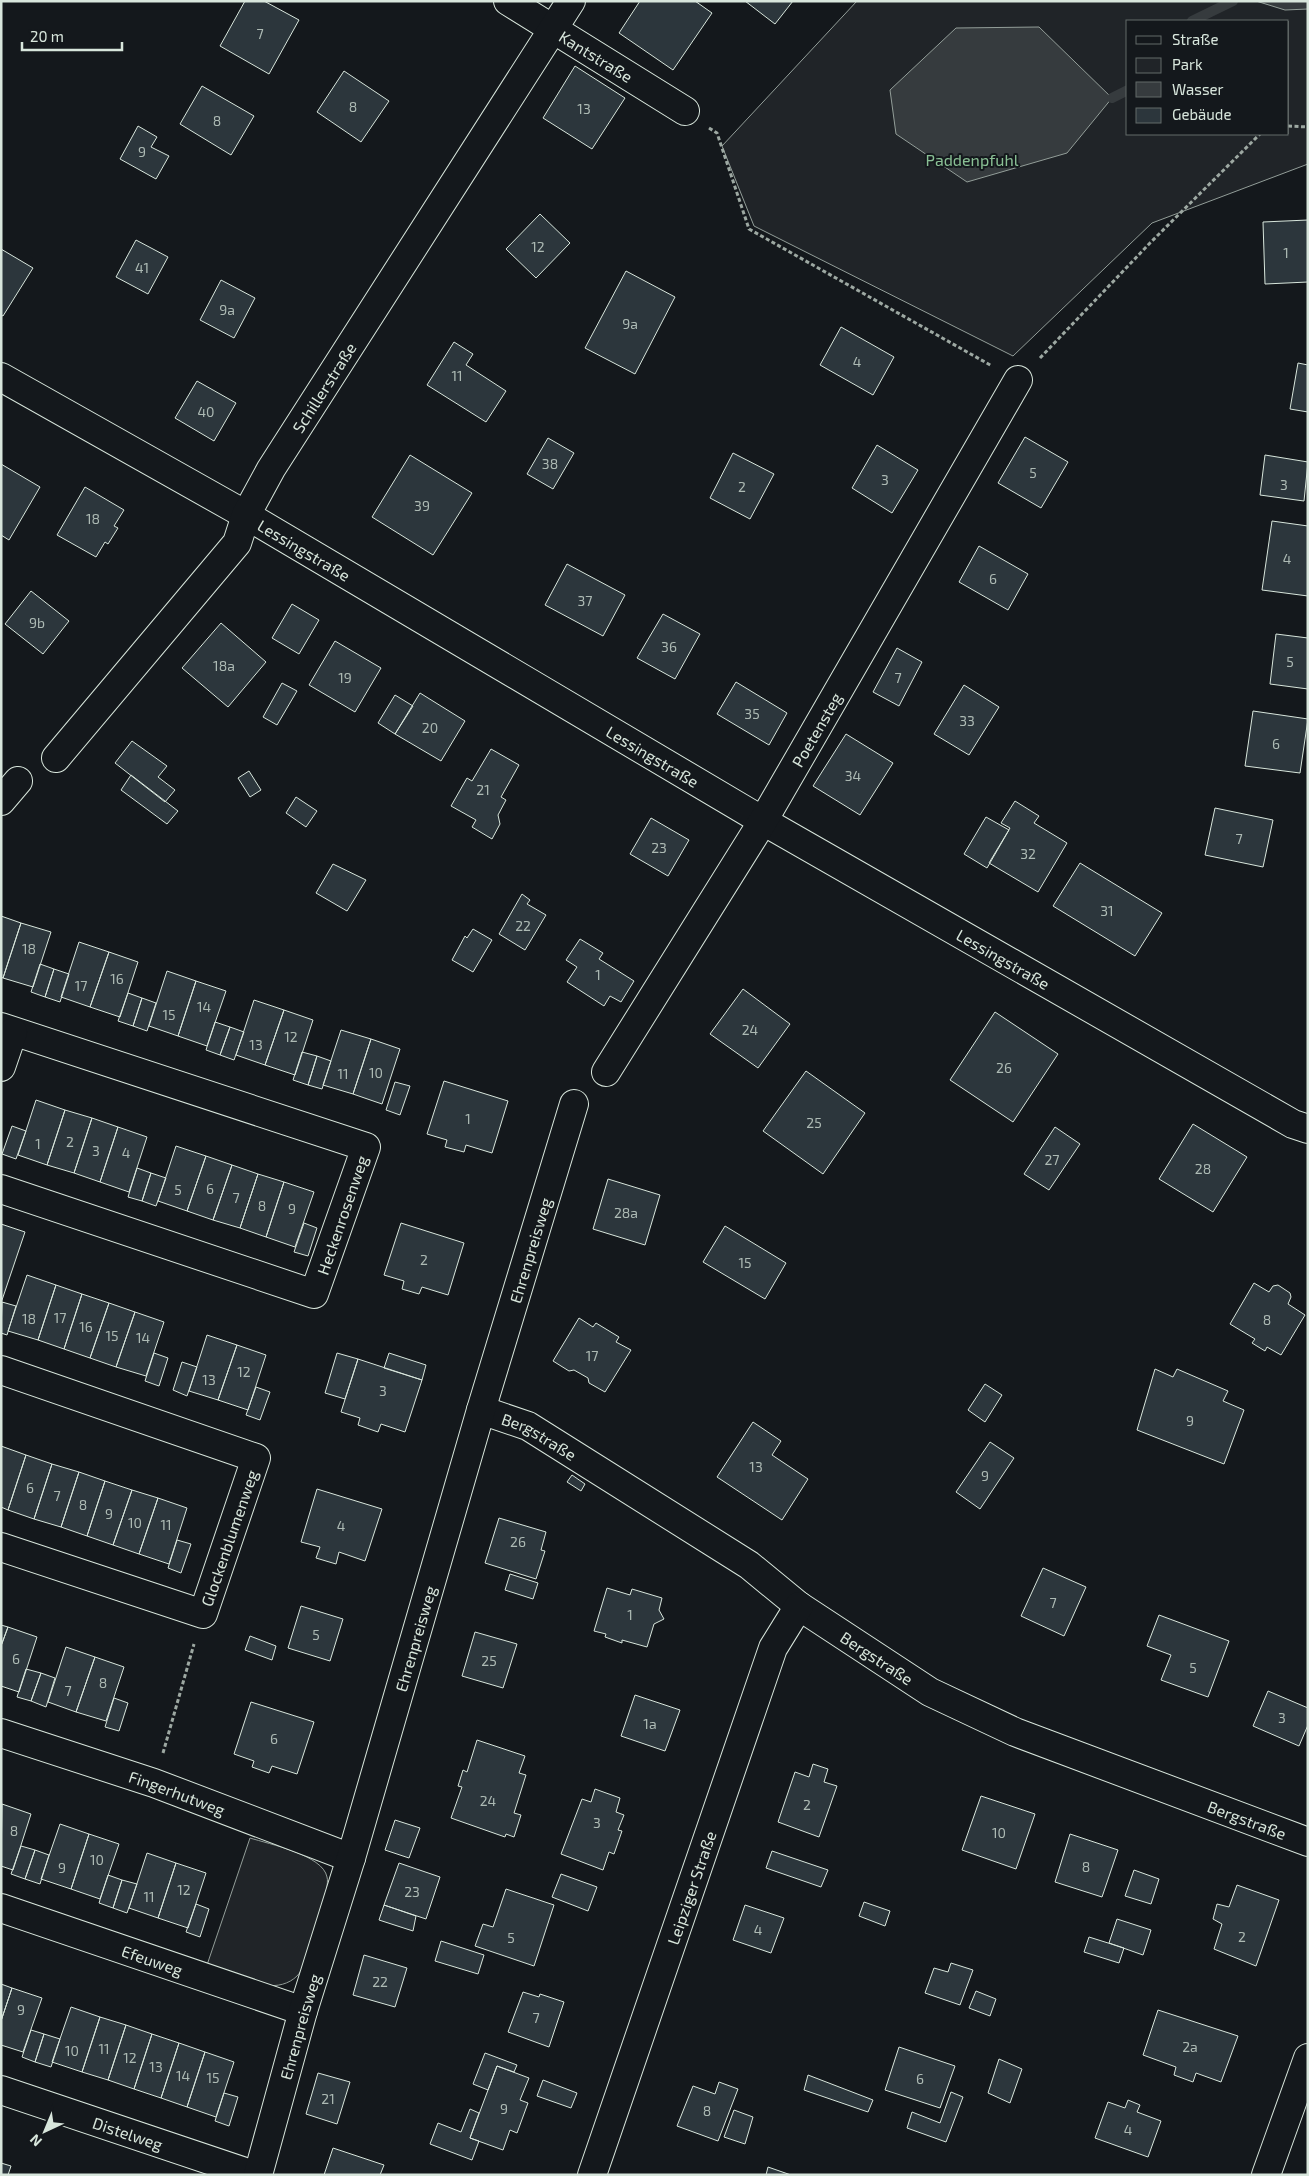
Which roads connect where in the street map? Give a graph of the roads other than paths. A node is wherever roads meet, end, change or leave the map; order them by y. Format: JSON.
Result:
{"nodes":[{"id":1,"x":508,"y":1,"type":"edge"},
{"id":2,"x":571,"y":1,"type":"edge"},
{"id":3,"x":552,"y":28,"type":"junction"},
{"id":4,"x":685,"y":111,"type":"road end"},
{"id":5,"x":1,"y":377,"type":"edge"},
{"id":6,"x":1018,"y":380,"type":"road end"},
{"id":7,"x":246,"y":515,"type":"junction"},
{"id":8,"x":56,"y":758,"type":"dead end"},
{"id":9,"x":763,"y":821,"type":"junction"},
{"id":10,"x":7,"y":1030,"type":"edge"},
{"id":11,"x":1,"y":1068,"type":"edge"},
{"id":12,"x":606,"y":1072,"type":"dead end"},
{"id":13,"x":574,"y":1104,"type":"dead end"},
{"id":14,"x":1308,"y":1129,"type":"edge"},
{"id":15,"x":1,"y":1189,"type":"edge"},
{"id":16,"x":1,"y":1370,"type":"edge"},
{"id":17,"x":481,"y":1410,"type":"junction"},
{"id":18,"x":1,"y":1547,"type":"edge"},
{"id":19,"x":799,"y":1606,"type":"junction"},
{"id":20,"x":1,"y":1732,"type":"edge"},
{"id":21,"x":1308,"y":1842,"type":"edge"},
{"id":22,"x":351,"y":1858,"type":"junction"},
{"id":23,"x":1,"y":1908,"type":"edge"},
{"id":24,"x":304,"y":2011,"type":"junction"},
{"id":25,"x":1308,"y":2058,"type":"edge"},
{"id":26,"x":1,"y":2090,"type":"edge"},
{"id":27,"x":254,"y":2175,"type":"edge"},
{"id":28,"x":258,"y":2175,"type":"edge"},
{"id":29,"x":592,"y":2175,"type":"edge"},
{"id":30,"x":1266,"y":2175,"type":"edge"}],
"edges":[{"from":1,"to":3,"type":"street","name":"Kantstraße"},
{"from":2,"to":3,"type":"street","name":"Schillerstraße"},
{"from":3,"to":4,"type":"street","name":"Kantstraße"},
{"from":3,"to":7,"type":"street","name":"Schillerstraße"},
{"from":5,"to":7,"type":"street","name":"Lessingstraße"},
{"from":6,"to":9,"type":"street","name":"Poetensteg"},
{"from":7,"to":8,"type":"street","name":"Schillerstraße"},
{"from":7,"to":9,"type":"street","name":"Lessingstraße"},
{"from":9,"to":12,"type":"street","name":"Poetensteg"},
{"from":9,"to":14,"type":"street","name":"Lessingstraße"},
{"from":10,"to":11,"type":"street","name":"Heckenrosenweg"},
{"from":10,"to":15,"type":"street","name":"Heckenrosenweg"},
{"from":13,"to":17,"type":"street","name":"Ehrenpreisweg"},
{"from":16,"to":18,"type":"street","name":"Glockenblumenweg"},
{"from":17,"to":19,"type":"street","name":"Bergstraße"},
{"from":17,"to":22,"type":"street","name":"Ehrenpreisweg"},
{"from":19,"to":21,"type":"street","name":"Bergstraße"},
{"from":19,"to":29,"type":"street","name":"Leipziger Straße"},
{"from":20,"to":22,"type":"street","name":"Fingerhutweg"},
{"from":22,"to":24,"type":"street","name":"Ehrenpreisweg"},
{"from":23,"to":24,"type":"street","name":"Efeuweg"},
{"from":24,"to":28,"type":"street","name":"Ehrenpreisweg"},
{"from":25,"to":30,"type":"street"},
{"from":26,"to":27,"type":"street","name":"Distelweg"}]}
